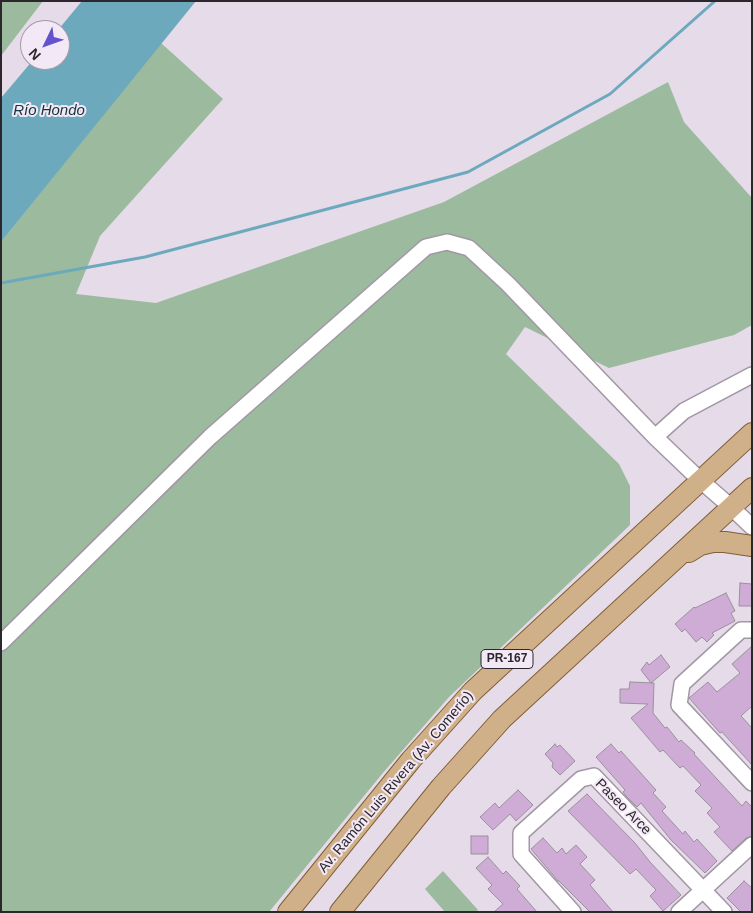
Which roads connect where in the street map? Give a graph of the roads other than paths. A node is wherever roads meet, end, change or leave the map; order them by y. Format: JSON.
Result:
{"nodes":[{"id":1,"x":752,"y":375,"type":"edge"},
{"id":2,"x":752,"y":433,"type":"edge"},
{"id":3,"x":655,"y":437,"type":"junction"},
{"id":4,"x":700,"y":480,"type":"junction"},
{"id":5,"x":752,"y":488,"type":"edge"},
{"id":6,"x":731,"y":506,"type":"junction"},
{"id":7,"x":752,"y":527,"type":"edge"},
{"id":8,"x":752,"y":546,"type":"edge"},
{"id":9,"x":668,"y":565,"type":"junction"},
{"id":10,"x":752,"y":630,"type":"edge"},
{"id":11,"x":1,"y":643,"type":"edge"},
{"id":12,"x":752,"y":784,"type":"edge"},
{"id":13,"x":752,"y":844,"type":"edge"},
{"id":14,"x":703,"y":889,"type":"junction"},
{"id":15,"x":288,"y":912,"type":"edge"},
{"id":16,"x":340,"y":912,"type":"edge"},
{"id":17,"x":573,"y":912,"type":"edge"},
{"id":18,"x":679,"y":912,"type":"edge"},
{"id":19,"x":724,"y":912,"type":"edge"}],
"edges":[{"from":1,"to":3,"type":"street"},
{"from":2,"to":4,"type":"main road","name":"Av. Ramón Luis Rivera (Av. Comerío)","number":"PR-167"},
{"from":3,"to":4,"type":"street"},
{"from":3,"to":11,"type":"street"},
{"from":4,"to":6,"type":"street"},
{"from":4,"to":15,"type":"main road","name":"Av. Ramón Luis Rivera (Av. Comerío)","number":"PR-167"},
{"from":5,"to":6,"type":"main road","number":"PR-167"},
{"from":6,"to":7,"type":"street"},
{"from":6,"to":9,"type":"main road","number":"PR-167"},
{"from":8,"to":9,"type":"main road"},
{"from":9,"to":16,"type":"main road","number":"PR-167"},
{"from":10,"to":12,"type":"street"},
{"from":13,"to":14,"type":"street"},
{"from":14,"to":17,"type":"street","name":"Paseo Arce"},
{"from":14,"to":18,"type":"street"},
{"from":14,"to":19,"type":"street"}]}
